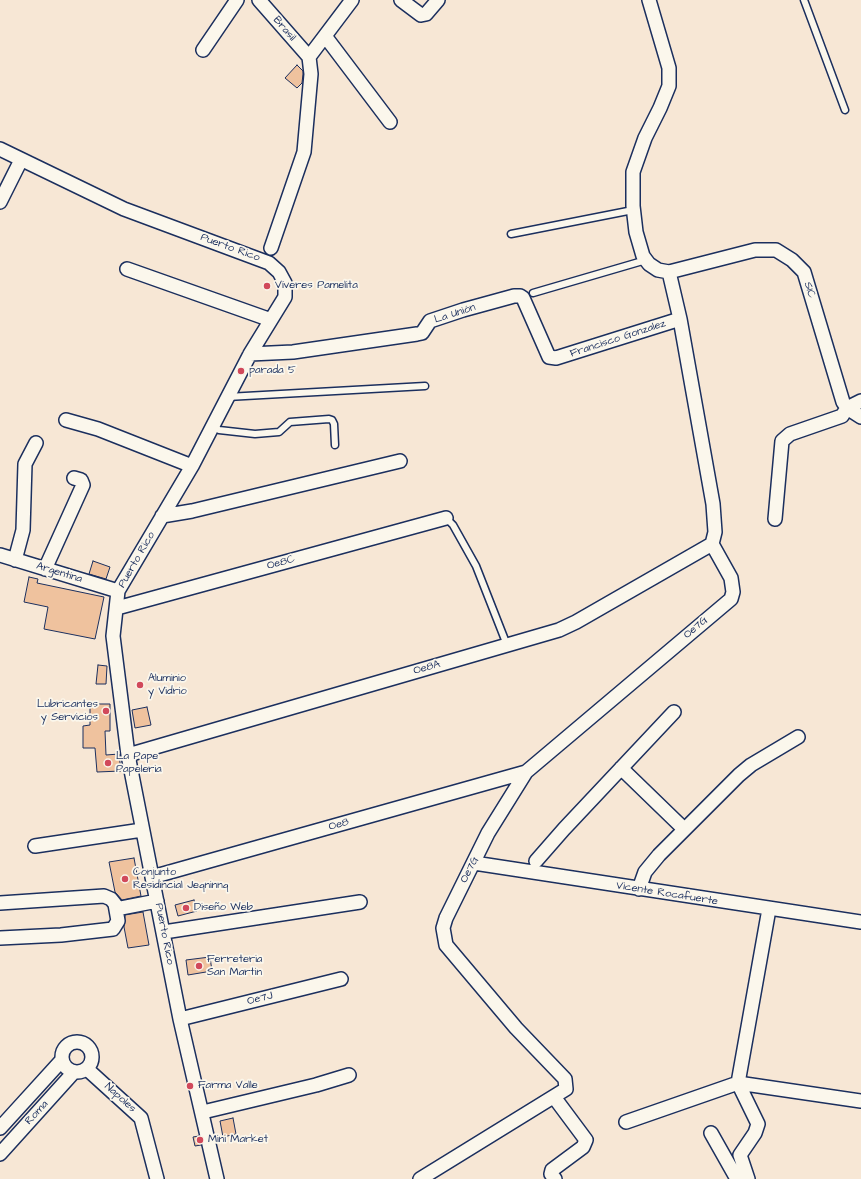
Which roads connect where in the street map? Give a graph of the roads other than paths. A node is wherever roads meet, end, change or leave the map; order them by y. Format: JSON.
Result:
{"nodes":[{"id":1,"x":237,"y":0,"type":"edge"},
{"id":2,"x":259,"y":0,"type":"edge"},
{"id":3,"x":352,"y":0,"type":"edge"},
{"id":4,"x":400,"y":0,"type":"edge"},
{"id":5,"x":438,"y":0,"type":"edge"},
{"id":6,"x":649,"y":0,"type":"edge"},
{"id":7,"x":804,"y":0,"type":"edge"},
{"id":8,"x":325,"y":36,"type":"junction"},
{"id":9,"x":203,"y":50,"type":"dead end"},
{"id":10,"x":309,"y":57,"type":"junction"},
{"id":11,"x":845,"y":110,"type":"dead end"},
{"id":12,"x":390,"y":122,"type":"dead end"},
{"id":13,"x":0,"y":149,"type":"edge"},
{"id":14,"x":21,"y":160,"type":"junction"},
{"id":15,"x":0,"y":202,"type":"edge"},
{"id":16,"x":633,"y":210,"type":"junction"},
{"id":17,"x":512,"y":234,"type":"dead end"},
{"id":18,"x":271,"y":248,"type":"dead end"},
{"id":19,"x":646,"y":260,"type":"junction"},
{"id":20,"x":127,"y":269,"type":"dead end"},
{"id":21,"x":669,"y":272,"type":"junction"},
{"id":22,"x":533,"y":293,"type":"dead end"},
{"id":23,"x":680,"y":319,"type":"junction"},
{"id":24,"x":272,"y":320,"type":"junction"},
{"id":25,"x":250,"y":354,"type":"junction"},
{"id":26,"x":556,"y":358,"type":"joint"},
{"id":27,"x":425,"y":386,"type":"dead end"},
{"id":28,"x":227,"y":397,"type":"junction"},
{"id":29,"x":861,"y":401,"type":"edge"},
{"id":30,"x":847,"y":408,"type":"junction"},
{"id":31,"x":861,"y":416,"type":"edge"},
{"id":32,"x":66,"y":420,"type":"dead end"},
{"id":33,"x":213,"y":426,"type":"junction"},
{"id":34,"x":36,"y":443,"type":"dead end"},
{"id":35,"x":334,"y":445,"type":"dead end"},
{"id":36,"x":400,"y":461,"type":"dead end"},
{"id":37,"x":192,"y":466,"type":"junction"},
{"id":38,"x":74,"y":478,"type":"dead end"},
{"id":39,"x":162,"y":516,"type":"junction"},
{"id":40,"x":446,"y":518,"type":"joint"},
{"id":41,"x":775,"y":519,"type":"dead end"},
{"id":42,"x":712,"y":544,"type":"junction"},
{"id":43,"x":0,"y":556,"type":"edge"},
{"id":44,"x":15,"y":560,"type":"junction"},
{"id":45,"x":45,"y":569,"type":"junction"},
{"id":46,"x":118,"y":591,"type":"junction"},
{"id":47,"x":117,"y":608,"type":"junction"},
{"id":48,"x":507,"y":645,"type":"junction"},
{"id":49,"x":674,"y":712,"type":"dead end"},
{"id":50,"x":798,"y":736,"type":"dead end"},
{"id":51,"x":128,"y":755,"type":"junction"},
{"id":52,"x":621,"y":768,"type":"junction"},
{"id":53,"x":526,"y":772,"type":"junction"},
{"id":54,"x":684,"y":829,"type":"junction"},
{"id":55,"x":142,"y":830,"type":"junction"},
{"id":56,"x":35,"y":846,"type":"dead end"},
{"id":57,"x":536,"y":861,"type":"dead end"},
{"id":58,"x":474,"y":863,"type":"junction"},
{"id":59,"x":152,"y":877,"type":"junction"},
{"id":60,"x":639,"y":889,"type":"junction"},
{"id":61,"x":157,"y":901,"type":"junction"},
{"id":62,"x":360,"y":902,"type":"dead end"},
{"id":63,"x":0,"y":903,"type":"edge"},
{"id":64,"x":116,"y":909,"type":"junction"},
{"id":65,"x":769,"y":909,"type":"junction"},
{"id":66,"x":861,"y":922,"type":"edge"},
{"id":67,"x":164,"y":932,"type":"junction"},
{"id":68,"x":0,"y":938,"type":"edge"},
{"id":69,"x":340,"y":979,"type":"dead end"},
{"id":70,"x":180,"y":1018,"type":"junction"},
{"id":71,"x":62,"y":1060,"type":"junction"},
{"id":72,"x":81,"y":1071,"type":"junction"},
{"id":73,"x":349,"y":1075,"type":"dead end"},
{"id":74,"x":738,"y":1083,"type":"junction"},
{"id":75,"x":554,"y":1097,"type":"junction"},
{"id":76,"x":861,"y":1101,"type":"edge"},
{"id":77,"x":203,"y":1112,"type":"junction"},
{"id":78,"x":626,"y":1122,"type":"dead end"},
{"id":79,"x":0,"y":1128,"type":"edge"},
{"id":80,"x":711,"y":1133,"type":"dead end"},
{"id":81,"x":0,"y":1154,"type":"edge"},
{"id":82,"x":157,"y":1179,"type":"edge"},
{"id":83,"x":217,"y":1179,"type":"edge"},
{"id":84,"x":420,"y":1179,"type":"edge"},
{"id":85,"x":555,"y":1179,"type":"edge"},
{"id":86,"x":737,"y":1179,"type":"edge"},
{"id":87,"x":748,"y":1179,"type":"edge"}],
"edges":[{"from":1,"to":9,"type":"street"},
{"from":2,"to":10,"type":"street","name":"Brasil"},
{"from":3,"to":8,"type":"street"},
{"from":4,"to":5,"type":"street"},
{"from":6,"to":16,"type":"street"},
{"from":7,"to":11,"type":"lane"},
{"from":8,"to":10,"type":"street"},
{"from":8,"to":12,"type":"street"},
{"from":10,"to":18,"type":"street"},
{"from":13,"to":14,"type":"street","name":"Puerto Rico"},
{"from":14,"to":15,"type":"street"},
{"from":14,"to":24,"type":"street","name":"Puerto Rico"},
{"from":16,"to":17,"type":"lane"},
{"from":16,"to":19,"type":"street"},
{"from":19,"to":21,"type":"street"},
{"from":19,"to":22,"type":"lane"},
{"from":20,"to":24,"type":"street"},
{"from":21,"to":23,"type":"street","name":"Francisco Gonzalez"},
{"from":21,"to":30,"type":"street","name":"S1C"},
{"from":23,"to":26,"type":"street","name":"Francisco Gonzalez"},
{"from":23,"to":42,"type":"street"},
{"from":24,"to":25,"type":"street","name":"Puerto Rico"},
{"from":25,"to":26,"type":"street","name":"La Unión"},
{"from":25,"to":28,"type":"street","name":"Puerto Rico"},
{"from":27,"to":28,"type":"lane"},
{"from":28,"to":33,"type":"street","name":"Puerto Rico"},
{"from":29,"to":30,"type":"street"},
{"from":30,"to":31,"type":"street"},
{"from":30,"to":41,"type":"street"},
{"from":32,"to":37,"type":"street"},
{"from":33,"to":35,"type":"lane"},
{"from":33,"to":37,"type":"street","name":"Puerto Rico"},
{"from":34,"to":44,"type":"street"},
{"from":36,"to":39,"type":"street"},
{"from":37,"to":39,"type":"street","name":"Puerto Rico"},
{"from":38,"to":45,"type":"street"},
{"from":39,"to":46,"type":"street","name":"Puerto Rico"},
{"from":40,"to":47,"type":"street","name":"Oe8C"},
{"from":40,"to":48,"type":"lane"},
{"from":42,"to":48,"type":"street","name":"Oe8A"},
{"from":42,"to":53,"type":"street","name":"Oe7G"},
{"from":43,"to":44,"type":"street","name":"Argentina"},
{"from":44,"to":45,"type":"street","name":"Argentina"},
{"from":45,"to":46,"type":"street","name":"Argentina"},
{"from":46,"to":47,"type":"street","name":"Puerto Rico"},
{"from":47,"to":51,"type":"street","name":"Puerto Rico"},
{"from":48,"to":51,"type":"street","name":"Oe8A"},
{"from":49,"to":52,"type":"street"},
{"from":50,"to":54,"type":"street"},
{"from":51,"to":55,"type":"street","name":"Puerto Rico"},
{"from":52,"to":54,"type":"street"},
{"from":52,"to":57,"type":"street"},
{"from":53,"to":58,"type":"street","name":"Oe7G"},
{"from":53,"to":59,"type":"street","name":"Oe8"},
{"from":54,"to":60,"type":"street"},
{"from":55,"to":56,"type":"street"},
{"from":55,"to":59,"type":"street","name":"Puerto Rico"},
{"from":58,"to":60,"type":"street","name":"Vicente Rocafuerte"},
{"from":58,"to":75,"type":"street","name":"Oe7G"},
{"from":59,"to":61,"type":"street","name":"Puerto Rico"},
{"from":60,"to":65,"type":"street","name":"Vicente Rocafuerte"},
{"from":61,"to":64,"type":"street"},
{"from":61,"to":67,"type":"street","name":"Puerto Rico"},
{"from":62,"to":67,"type":"street"},
{"from":63,"to":64,"type":"street"},
{"from":64,"to":68,"type":"street"},
{"from":65,"to":66,"type":"street","name":"Vicente Rocafuerte"},
{"from":65,"to":74,"type":"street"},
{"from":67,"to":70,"type":"street","name":"Puerto Rico"},
{"from":69,"to":70,"type":"street","name":"Oe7J"},
{"from":70,"to":77,"type":"street","name":"Puerto Rico"},
{"from":71,"to":72,"type":"street"},
{"from":71,"to":72,"type":"street"},
{"from":71,"to":79,"type":"street","name":"Roma"},
{"from":72,"to":81,"type":"street","name":"Roma"},
{"from":72,"to":82,"type":"street","name":"Napoles"},
{"from":73,"to":77,"type":"street"},
{"from":74,"to":76,"type":"street"},
{"from":74,"to":78,"type":"street"},
{"from":74,"to":87,"type":"street"},
{"from":75,"to":84,"type":"street","name":"Oe7G"},
{"from":75,"to":85,"type":"street"},
{"from":77,"to":83,"type":"street","name":"Puerto Rico"},
{"from":80,"to":86,"type":"street"}]}
